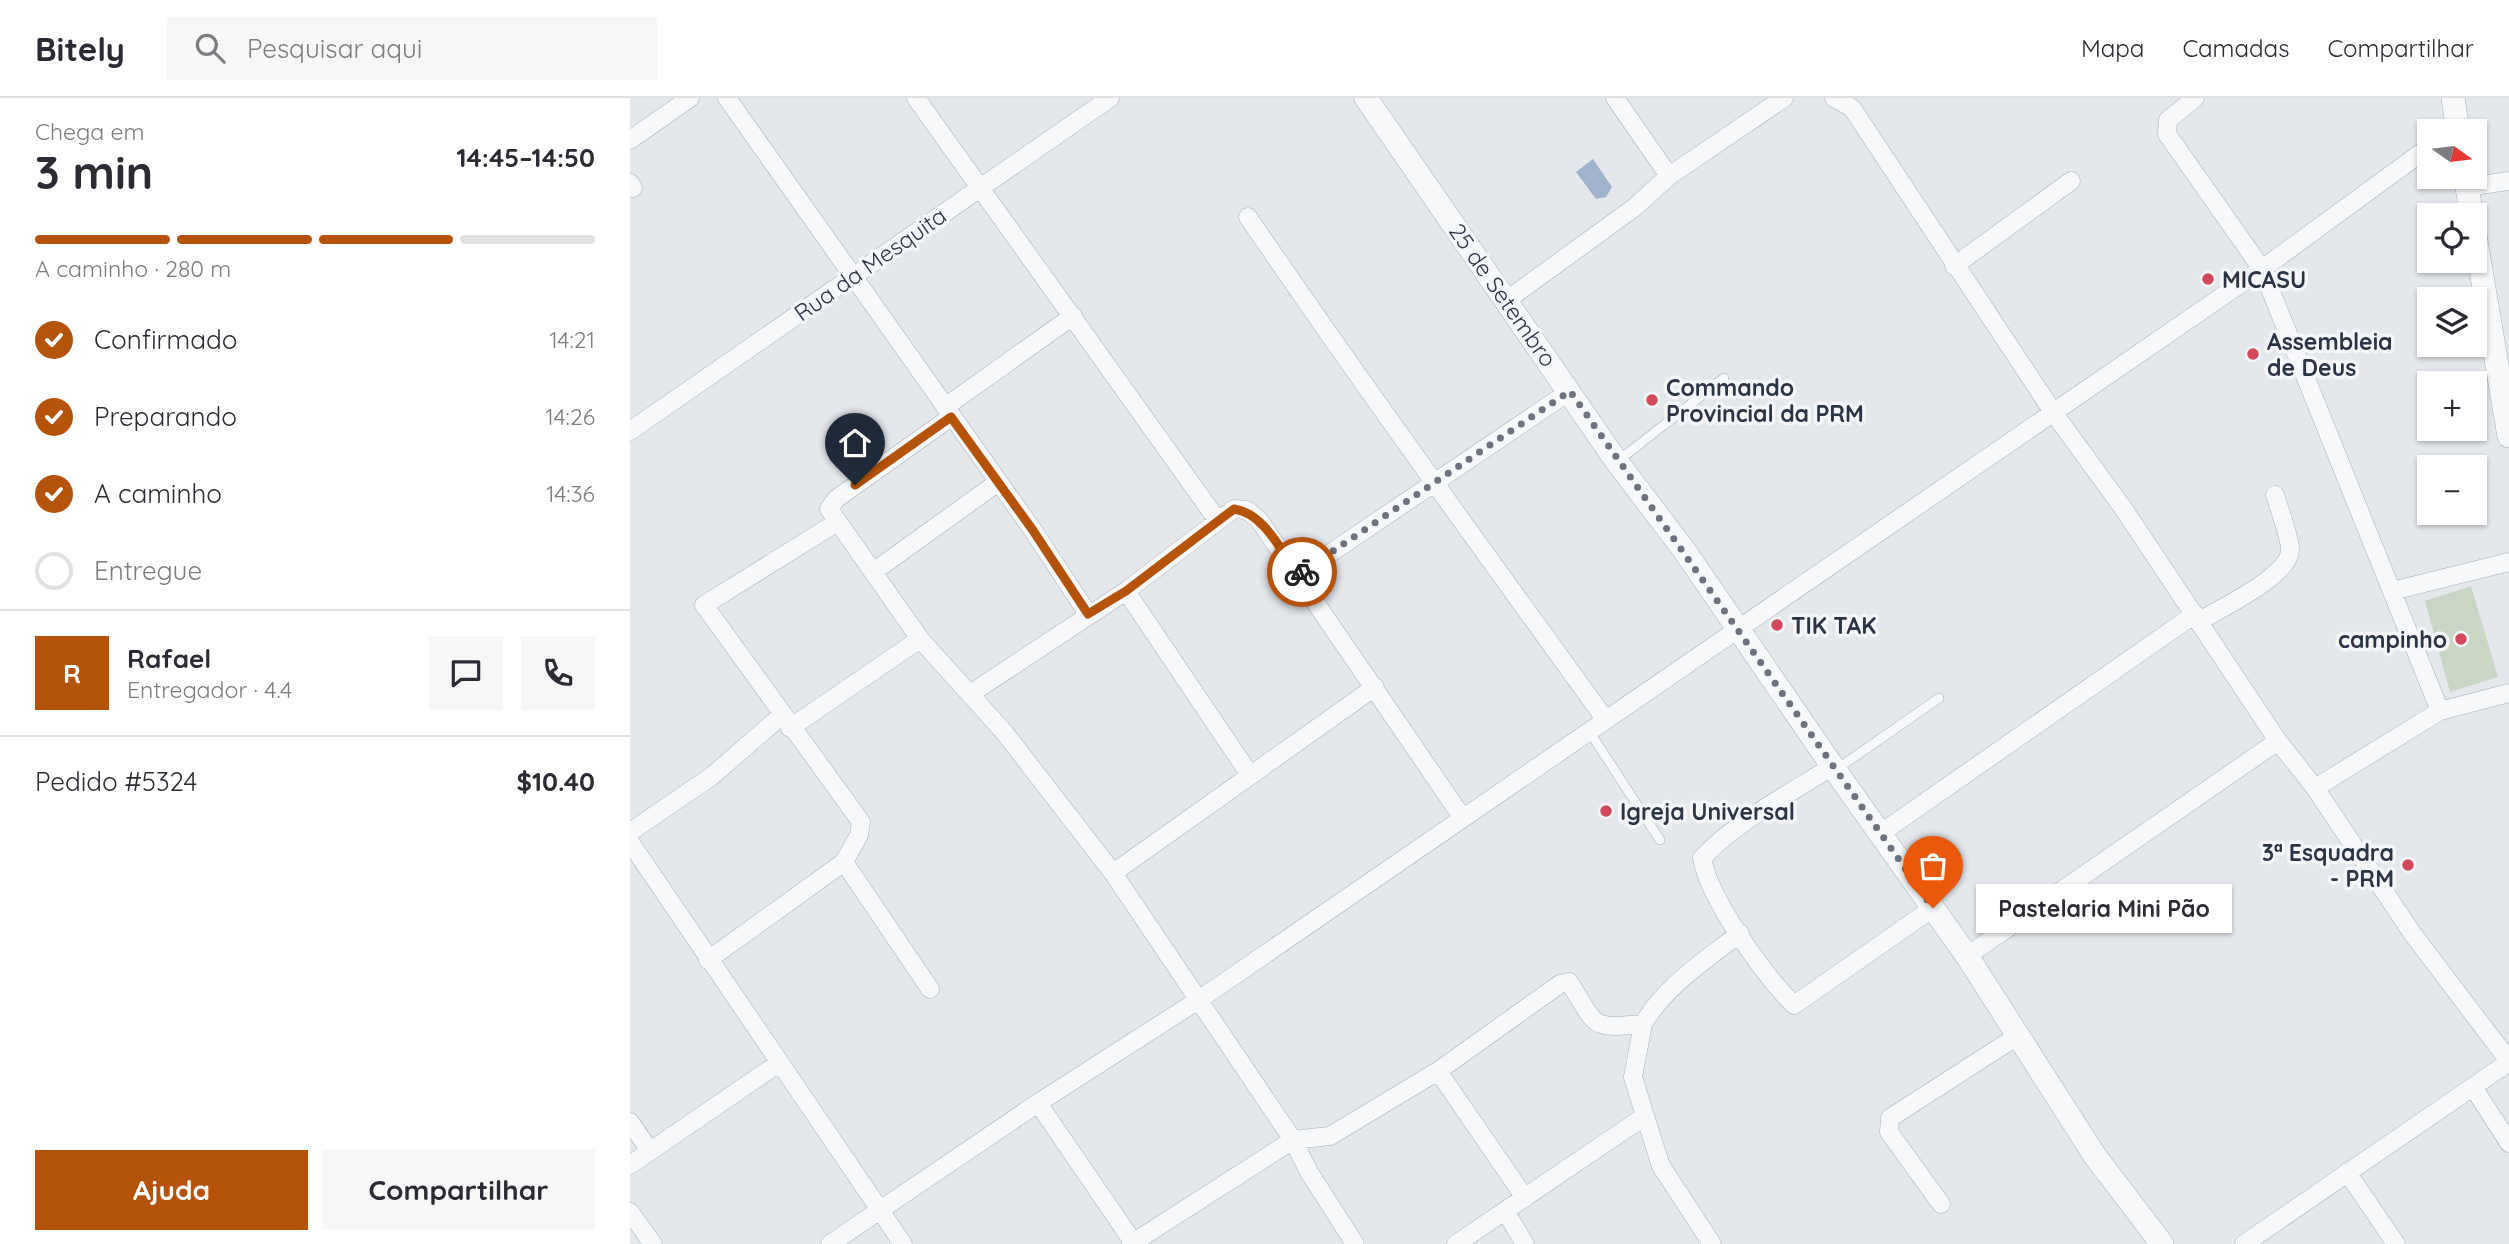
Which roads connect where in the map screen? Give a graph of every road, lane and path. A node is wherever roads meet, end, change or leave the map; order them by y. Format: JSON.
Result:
{"nodes":[{"id":1,"x":690,"y":98,"type":"edge"},
{"id":2,"x":727,"y":98,"type":"edge"},
{"id":3,"x":916,"y":98,"type":"edge"},
{"id":4,"x":1110,"y":98,"type":"edge"},
{"id":5,"x":1366,"y":98,"type":"edge"},
{"id":6,"x":1615,"y":98,"type":"edge"},
{"id":7,"x":1784,"y":98,"type":"edge"},
{"id":8,"x":1834,"y":98,"type":"edge"},
{"id":9,"x":2195,"y":98,"type":"edge"},
{"id":10,"x":2453,"y":98,"type":"edge"},
{"id":11,"x":1852,"y":103,"type":"edge"},
{"id":12,"x":2454,"y":119,"type":"edge"},
{"id":13,"x":630,"y":139,"type":"edge"},
{"id":14,"x":2417,"y":156,"type":"edge"},
{"id":15,"x":1669,"y":176,"type":"junction"},
{"id":16,"x":2071,"y":181,"type":"dead end"},
{"id":17,"x":2509,"y":181,"type":"edge"},
{"id":18,"x":2487,"y":182,"type":"edge"},
{"id":19,"x":978,"y":187,"type":"junction"},
{"id":20,"x":1248,"y":217,"type":"dead end"},
{"id":21,"x":1954,"y":266,"type":"junction"},
{"id":22,"x":2262,"y":270,"type":"junction"},
{"id":23,"x":2482,"y":273,"type":"edge"},
{"id":24,"x":853,"y":277,"type":"junction"},
{"id":25,"x":1507,"y":300,"type":"junction"},
{"id":26,"x":1073,"y":316,"type":"junction"},
{"id":27,"x":1724,"y":378,"type":"dead end"},
{"id":28,"x":1570,"y":391,"type":"junction"},
{"id":29,"x":2507,"y":410,"type":"edge"},
{"id":30,"x":948,"y":412,"type":"junction"},
{"id":31,"x":2053,"y":412,"type":"junction"},
{"id":32,"x":630,"y":430,"type":"edge"},
{"id":33,"x":2509,"y":436,"type":"edge"},
{"id":34,"x":1617,"y":462,"type":"junction"},
{"id":35,"x":1435,"y":480,"type":"junction"},
{"id":36,"x":997,"y":483,"type":"junction"},
{"id":37,"x":2275,"y":495,"type":"dead end"},
{"id":38,"x":1218,"y":521,"type":"junction"},
{"id":39,"x":836,"y":523,"type":"junction"},
{"id":40,"x":2509,"y":562,"type":"edge"},
{"id":41,"x":873,"y":572,"type":"junction"},
{"id":42,"x":1298,"y":575,"type":"junction"},
{"id":43,"x":1126,"y":591,"type":"junction"},
{"id":44,"x":2392,"y":592,"type":"junction"},
{"id":45,"x":1088,"y":614,"type":"junction"},
{"id":46,"x":2197,"y":617,"type":"junction"},
{"id":47,"x":1738,"y":628,"type":"junction"},
{"id":48,"x":919,"y":639,"type":"junction"},
{"id":49,"x":1375,"y":687,"type":"junction"},
{"id":50,"x":2509,"y":693,"type":"edge"},
{"id":51,"x":970,"y":694,"type":"junction"},
{"id":52,"x":1939,"y":698,"type":"dead end"},
{"id":53,"x":2440,"y":711,"type":"junction"},
{"id":54,"x":1605,"y":719,"type":"junction"},
{"id":55,"x":786,"y":722,"type":"junction"},
{"id":56,"x":1590,"y":731,"type":"junction"},
{"id":57,"x":2278,"y":741,"type":"junction"},
{"id":58,"x":1834,"y":768,"type":"junction"},
{"id":59,"x":1250,"y":775,"type":"junction"},
{"id":60,"x":2315,"y":788,"type":"junction"},
{"id":61,"x":1462,"y":817,"type":"junction"},
{"id":62,"x":630,"y":832,"type":"edge"},
{"id":63,"x":1881,"y":833,"type":"junction"},
{"id":64,"x":1660,"y":840,"type":"dead end"},
{"id":65,"x":630,"y":842,"type":"edge"},
{"id":66,"x":844,"y":862,"type":"junction"},
{"id":67,"x":1113,"y":873,"type":"junction"},
{"id":68,"x":1933,"y":908,"type":"junction"},
{"id":69,"x":1740,"y":933,"type":"junction"},
{"id":70,"x":1967,"y":956,"type":"junction"},
{"id":71,"x":708,"y":960,"type":"junction"},
{"id":72,"x":930,"y":989,"type":"dead end"},
{"id":73,"x":1200,"y":999,"type":"junction"},
{"id":74,"x":1643,"y":1024,"type":"junction"},
{"id":75,"x":2019,"y":1035,"type":"junction"},
{"id":76,"x":2509,"y":1062,"type":"edge"},
{"id":77,"x":779,"y":1063,"type":"junction"},
{"id":78,"x":1438,"y":1071,"type":"junction"},
{"id":79,"x":2473,"y":1087,"type":"junction"},
{"id":80,"x":1038,"y":1103,"type":"junction"},
{"id":81,"x":1645,"y":1116,"type":"junction"},
{"id":82,"x":630,"y":1122,"type":"edge"},
{"id":83,"x":1293,"y":1140,"type":"junction"},
{"id":84,"x":2509,"y":1143,"type":"edge"},
{"id":85,"x":650,"y":1151,"type":"junction"},
{"id":86,"x":630,"y":1165,"type":"edge"},
{"id":87,"x":2347,"y":1172,"type":"junction"},
{"id":88,"x":1525,"y":1198,"type":"junction"},
{"id":89,"x":1941,"y":1204,"type":"dead end"},
{"id":90,"x":878,"y":1209,"type":"junction"},
{"id":91,"x":1504,"y":1211,"type":"junction"},
{"id":92,"x":630,"y":1212,"type":"edge"},
{"id":93,"x":1132,"y":1243,"type":"edge"},
{"id":94,"x":653,"y":1244,"type":"edge"},
{"id":95,"x":831,"y":1244,"type":"edge"},
{"id":96,"x":903,"y":1244,"type":"edge"},
{"id":97,"x":1355,"y":1244,"type":"edge"},
{"id":98,"x":1456,"y":1244,"type":"edge"},
{"id":99,"x":1525,"y":1244,"type":"edge"},
{"id":100,"x":1712,"y":1244,"type":"edge"},
{"id":101,"x":2162,"y":1244,"type":"edge"},
{"id":102,"x":2244,"y":1244,"type":"edge"},
{"id":103,"x":2396,"y":1244,"type":"edge"}],
"edges":[{"from":1,"to":13,"type":"street"},
{"from":2,"to":24,"type":"street"},
{"from":3,"to":19,"type":"street"},
{"from":4,"to":19,"type":"street","name":"Rua da Mesquita"},
{"from":5,"to":25,"type":"street","name":"25 de Setembro"},
{"from":6,"to":15,"type":"street"},
{"from":7,"to":15,"type":"street"},
{"from":8,"to":11,"type":"street"},
{"from":9,"to":22,"type":"street"},
{"from":10,"to":12,"type":"street"},
{"from":11,"to":21,"type":"street"},
{"from":14,"to":22,"type":"street"},
{"from":15,"to":25,"type":"street"},
{"from":16,"to":21,"type":"street"},
{"from":17,"to":18,"type":"street"},
{"from":19,"to":24,"type":"street","name":"Rua da Mesquita"},
{"from":19,"to":26,"type":"street"},
{"from":20,"to":35,"type":"street"},
{"from":21,"to":31,"type":"street"},
{"from":22,"to":31,"type":"street"},
{"from":22,"to":44,"type":"street"},
{"from":23,"to":29,"type":"street"},
{"from":24,"to":30,"type":"street"},
{"from":24,"to":32,"type":"street","name":"Rua da Mesquita"},
{"from":25,"to":28,"type":"street","name":"25 de Setembro"},
{"from":26,"to":30,"type":"street"},
{"from":26,"to":38,"type":"street"},
{"from":27,"to":34,"type":"lane"},
{"from":28,"to":34,"type":"street","name":"25 de Setembro"},
{"from":28,"to":35,"type":"street"},
{"from":29,"to":33,"type":"street"},
{"from":30,"to":36,"type":"street"},
{"from":30,"to":39,"type":"street"},
{"from":31,"to":46,"type":"street"},
{"from":31,"to":47,"type":"street"},
{"from":34,"to":47,"type":"street","name":"25 de Setembro"},
{"from":35,"to":42,"type":"street"},
{"from":35,"to":54,"type":"street"},
{"from":36,"to":41,"type":"street"},
{"from":36,"to":45,"type":"street"},
{"from":37,"to":46,"type":"street"},
{"from":38,"to":42,"type":"street"},
{"from":38,"to":43,"type":"street"},
{"from":39,"to":41,"type":"street"},
{"from":39,"to":55,"type":"street"},
{"from":40,"to":44,"type":"street"},
{"from":41,"to":48,"type":"street"},
{"from":42,"to":49,"type":"street"},
{"from":43,"to":45,"type":"street"},
{"from":43,"to":59,"type":"street"},
{"from":44,"to":53,"type":"street"},
{"from":45,"to":51,"type":"street"},
{"from":46,"to":57,"type":"street"},
{"from":46,"to":63,"type":"street"},
{"from":47,"to":54,"type":"street"},
{"from":47,"to":58,"type":"street","name":"25 de Setembro"},
{"from":48,"to":51,"type":"street"},
{"from":48,"to":55,"type":"street"},
{"from":49,"to":59,"type":"street"},
{"from":49,"to":61,"type":"street"},
{"from":50,"to":53,"type":"street"},
{"from":51,"to":67,"type":"street"},
{"from":52,"to":58,"type":"lane"},
{"from":53,"to":60,"type":"street"},
{"from":54,"to":56,"type":"street"},
{"from":55,"to":62,"type":"street"},
{"from":55,"to":66,"type":"street"},
{"from":56,"to":61,"type":"street"},
{"from":56,"to":64,"type":"lane"},
{"from":57,"to":60,"type":"street"},
{"from":57,"to":70,"type":"street"},
{"from":58,"to":63,"type":"street","name":"25 de Setembro"},
{"from":58,"to":69,"type":"street"},
{"from":59,"to":67,"type":"street"},
{"from":60,"to":76,"type":"street"},
{"from":61,"to":73,"type":"street"},
{"from":63,"to":68,"type":"street","name":"25 de Setembro"},
{"from":65,"to":71,"type":"street"},
{"from":66,"to":71,"type":"street"},
{"from":66,"to":72,"type":"street"},
{"from":67,"to":73,"type":"street"},
{"from":68,"to":69,"type":"street"},
{"from":68,"to":70,"type":"street","name":"25 de Setembro"},
{"from":69,"to":74,"type":"street"},
{"from":70,"to":75,"type":"street","name":"25 de Setembro"},
{"from":71,"to":77,"type":"street"},
{"from":73,"to":80,"type":"street"},
{"from":73,"to":83,"type":"street"},
{"from":74,"to":78,"type":"street"},
{"from":74,"to":81,"type":"street"},
{"from":75,"to":89,"type":"street"},
{"from":75,"to":101,"type":"street","name":"25 de Setembro"},
{"from":76,"to":79,"type":"street"},
{"from":77,"to":85,"type":"street"},
{"from":77,"to":90,"type":"street"},
{"from":78,"to":83,"type":"street"},
{"from":78,"to":88,"type":"street"},
{"from":79,"to":84,"type":"street"},
{"from":79,"to":87,"type":"street"},
{"from":80,"to":90,"type":"street"},
{"from":80,"to":93,"type":"street"},
{"from":81,"to":88,"type":"street"},
{"from":81,"to":100,"type":"street"},
{"from":82,"to":85,"type":"street"},
{"from":83,"to":93,"type":"street"},
{"from":83,"to":97,"type":"street"},
{"from":85,"to":86,"type":"street"},
{"from":87,"to":102,"type":"street"},
{"from":87,"to":103,"type":"street"},
{"from":88,"to":91,"type":"street"},
{"from":90,"to":95,"type":"street"},
{"from":90,"to":96,"type":"street"},
{"from":91,"to":98,"type":"street"},
{"from":91,"to":99,"type":"street"},
{"from":92,"to":94,"type":"street"}]}
